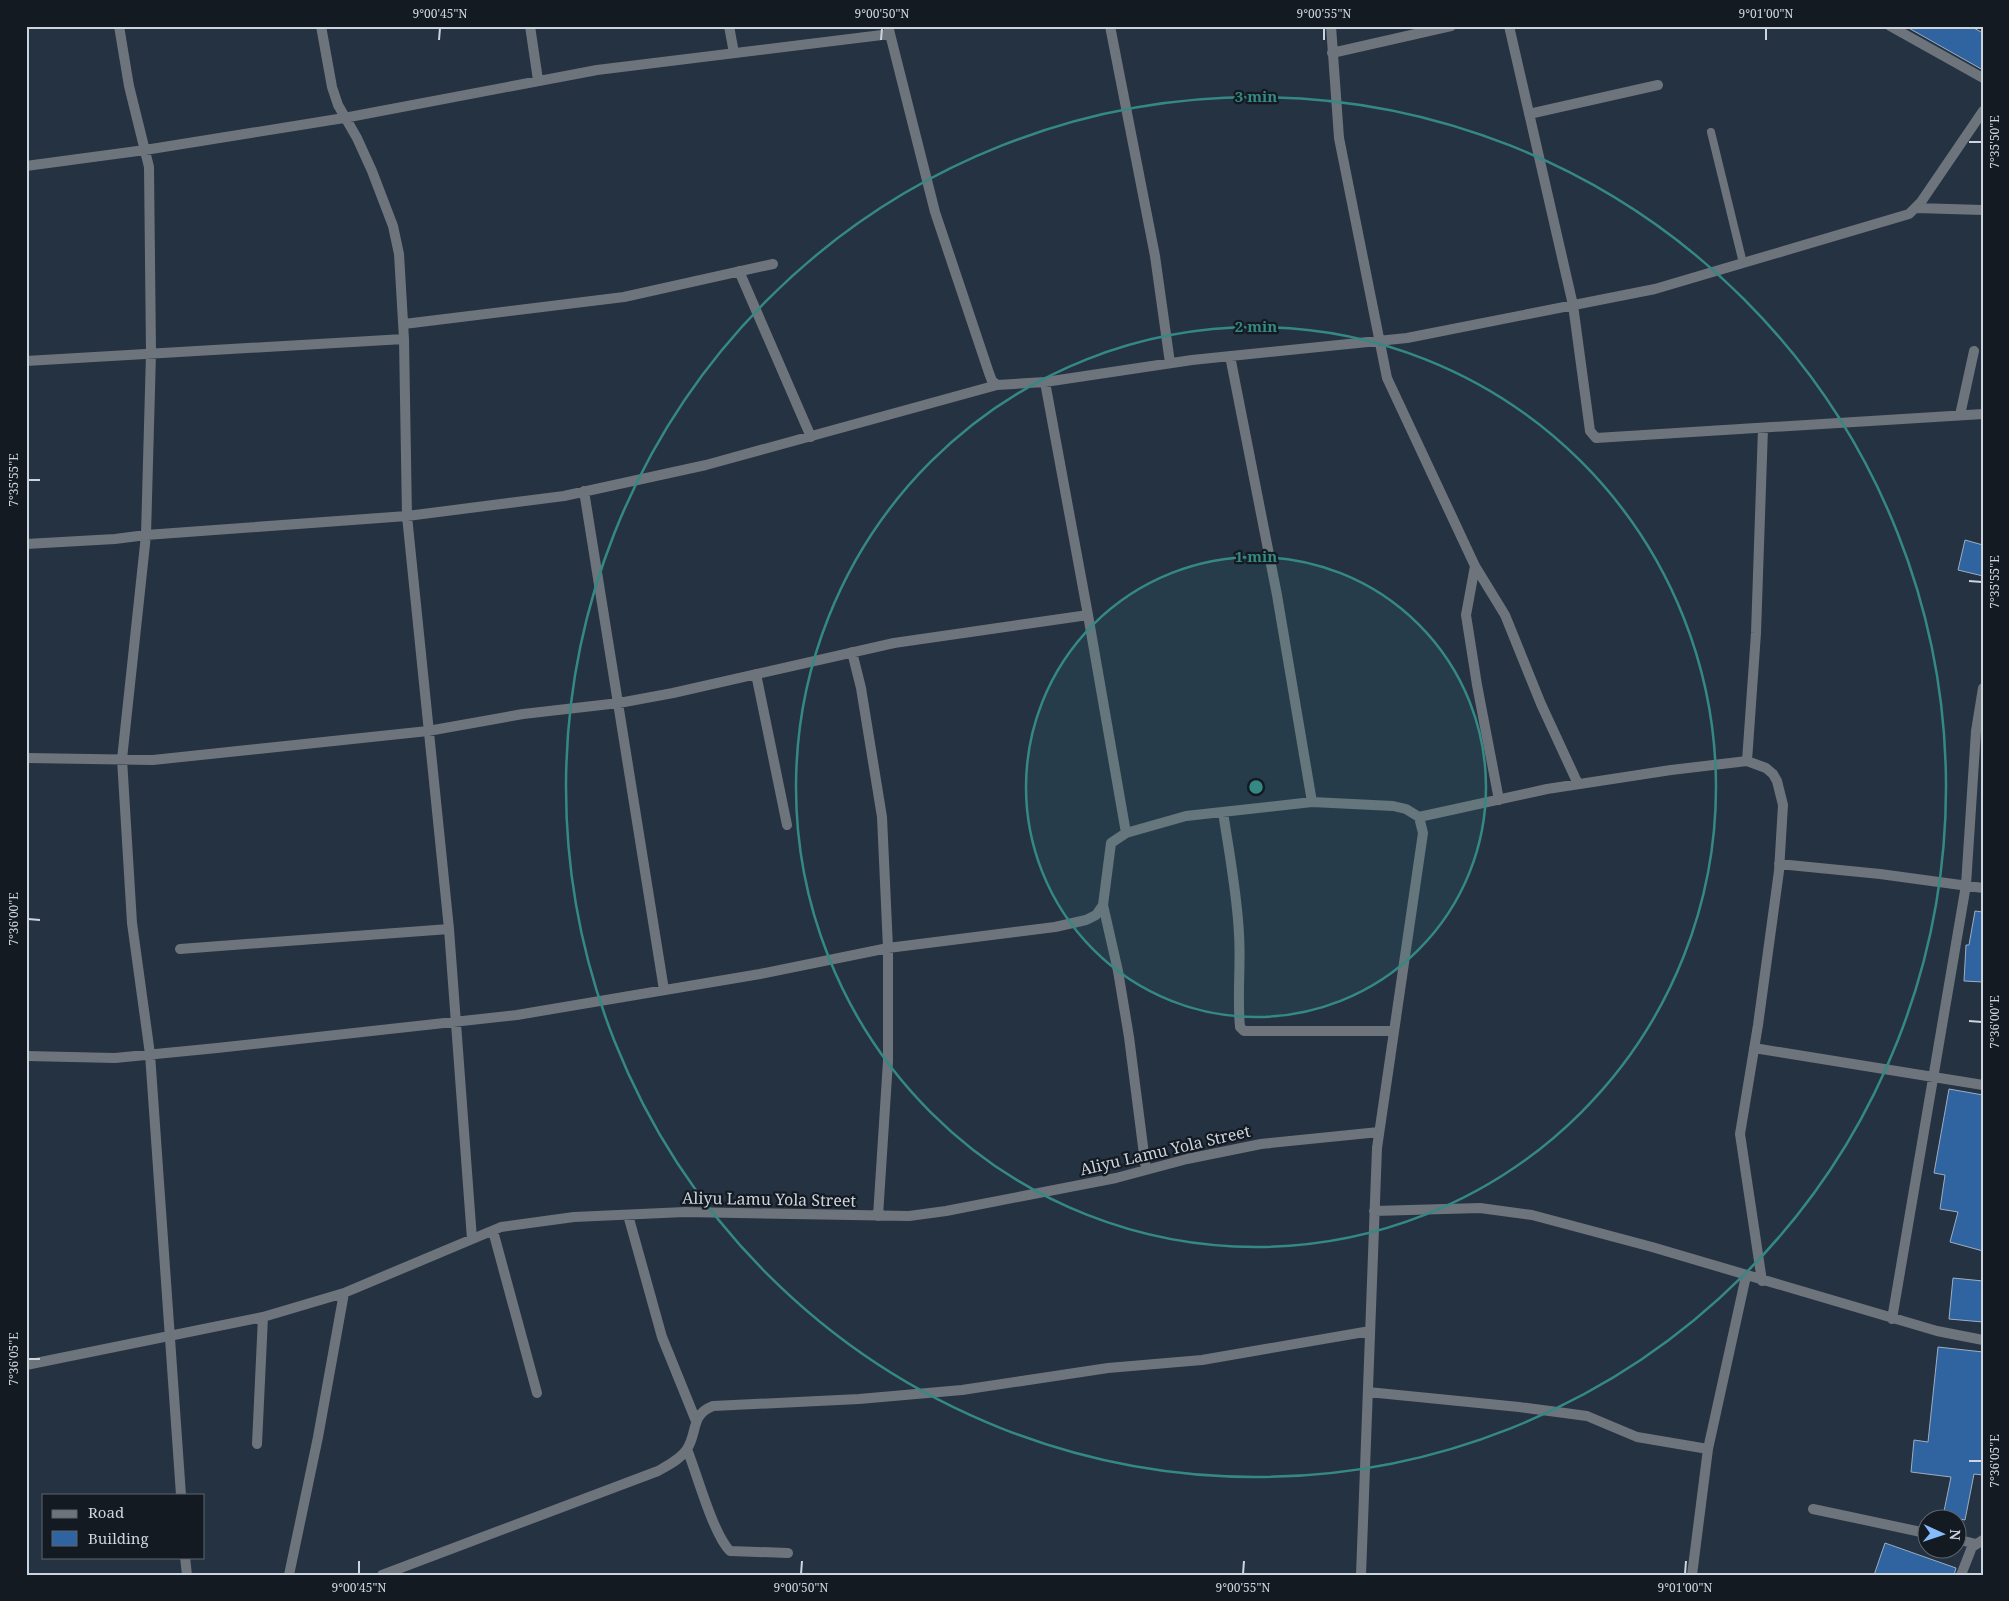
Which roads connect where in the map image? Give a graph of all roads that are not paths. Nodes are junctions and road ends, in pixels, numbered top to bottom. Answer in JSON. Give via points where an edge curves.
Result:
{"nodes":[{"id":1,"x":119,"y":26,"type":"edge"},
{"id":2,"x":321,"y":26,"type":"edge"},
{"id":3,"x":530,"y":26,"type":"edge"},
{"id":4,"x":729,"y":26,"type":"edge"},
{"id":5,"x":1110,"y":26,"type":"edge"},
{"id":6,"x":1331,"y":26,"type":"edge"},
{"id":7,"x":1451,"y":26,"type":"edge"},
{"id":8,"x":1509,"y":26,"type":"edge"},
{"id":9,"x":1890,"y":26,"type":"edge"},
{"id":10,"x":889,"y":30,"type":"edge"},
{"id":11,"x":734,"y":52,"type":"junction"},
{"id":12,"x":1332,"y":53,"type":"junction"},
{"id":13,"x":1983,"y":78,"type":"edge"},
{"id":14,"x":538,"y":80,"type":"junction"},
{"id":15,"x":1658,"y":85,"type":"dead end"},
{"id":16,"x":1983,"y":111,"type":"edge"},
{"id":17,"x":1529,"y":114,"type":"junction"},
{"id":18,"x":344,"y":118,"type":"junction"},
{"id":19,"x":1711,"y":132,"type":"dead end"},
{"id":20,"x":145,"y":150,"type":"junction"},
{"id":21,"x":26,"y":166,"type":"edge"},
{"id":22,"x":1916,"y":208,"type":"junction"},
{"id":23,"x":1983,"y":210,"type":"edge"},
{"id":24,"x":1743,"y":263,"type":"junction"},
{"id":25,"x":773,"y":264,"type":"dead end"},
{"id":26,"x":739,"y":271,"type":"junction"},
{"id":27,"x":1573,"y":305,"type":"junction"},
{"id":28,"x":404,"y":324,"type":"junction"},
{"id":29,"x":404,"y":340,"type":"junction"},
{"id":30,"x":1378,"y":341,"type":"junction"},
{"id":31,"x":1974,"y":351,"type":"dead end"},
{"id":32,"x":151,"y":353,"type":"junction"},
{"id":33,"x":1230,"y":356,"type":"junction"},
{"id":34,"x":26,"y":361,"type":"edge"},
{"id":35,"x":1170,"y":363,"type":"junction"},
{"id":36,"x":1045,"y":382,"type":"junction"},
{"id":37,"x":997,"y":385,"type":"junction"},
{"id":38,"x":1983,"y":414,"type":"edge"},
{"id":39,"x":1960,"y":415,"type":"junction"},
{"id":40,"x":1763,"y":428,"type":"junction"},
{"id":41,"x":810,"y":437,"type":"junction"},
{"id":42,"x":584,"y":491,"type":"junction"},
{"id":43,"x":406,"y":516,"type":"junction"},
{"id":44,"x":146,"y":535,"type":"junction"},
{"id":45,"x":26,"y":544,"type":"edge"},
{"id":46,"x":1475,"y":566,"type":"junction"},
{"id":47,"x":1088,"y":615,"type":"junction"},
{"id":48,"x":852,"y":652,"type":"junction"},
{"id":49,"x":756,"y":674,"type":"junction"},
{"id":50,"x":1983,"y":688,"type":"edge"},
{"id":51,"x":619,"y":703,"type":"junction"},
{"id":52,"x":428,"y":731,"type":"junction"},
{"id":53,"x":26,"y":758,"type":"edge"},
{"id":54,"x":122,"y":759,"type":"junction"},
{"id":55,"x":1747,"y":761,"type":"junction"},
{"id":56,"x":1578,"y":784,"type":"junction"},
{"id":57,"x":1499,"y":800,"type":"junction"},
{"id":58,"x":1312,"y":802,"type":"junction"},
{"id":59,"x":1223,"y":812,"type":"junction"},
{"id":60,"x":1419,"y":817,"type":"junction"},
{"id":61,"x":787,"y":825,"type":"dead end"},
{"id":62,"x":1126,"y":833,"type":"junction"},
{"id":63,"x":1779,"y":864,"type":"junction"},
{"id":64,"x":1966,"y":885,"type":"junction"},
{"id":65,"x":1983,"y":888,"type":"edge"},
{"id":66,"x":1103,"y":905,"type":"junction"},
{"id":67,"x":450,"y":929,"type":"junction"},
{"id":68,"x":888,"y":948,"type":"junction"},
{"id":69,"x":180,"y":949,"type":"dead end"},
{"id":70,"x":664,"y":990,"type":"junction"},
{"id":71,"x":457,"y":1021,"type":"junction"},
{"id":72,"x":1394,"y":1031,"type":"junction"},
{"id":73,"x":1754,"y":1048,"type":"junction"},
{"id":74,"x":150,"y":1054,"type":"junction"},
{"id":75,"x":26,"y":1056,"type":"edge"},
{"id":76,"x":1934,"y":1077,"type":"junction"},
{"id":77,"x":1983,"y":1085,"type":"edge"},
{"id":78,"x":1379,"y":1132,"type":"junction"},
{"id":79,"x":1146,"y":1170,"type":"junction"},
{"id":80,"x":1374,"y":1211,"type":"junction"},
{"id":81,"x":628,"y":1215,"type":"junction"},
{"id":82,"x":878,"y":1216,"type":"junction"},
{"id":83,"x":493,"y":1231,"type":"junction"},
{"id":84,"x":472,"y":1239,"type":"junction"},
{"id":85,"x":1746,"y":1276,"type":"junction"},
{"id":86,"x":1762,"y":1281,"type":"junction"},
{"id":87,"x":344,"y":1292,"type":"junction"},
{"id":88,"x":263,"y":1317,"type":"junction"},
{"id":89,"x":1892,"y":1319,"type":"junction"},
{"id":90,"x":1370,"y":1331,"type":"junction"},
{"id":91,"x":169,"y":1336,"type":"junction"},
{"id":92,"x":1983,"y":1340,"type":"edge"},
{"id":93,"x":26,"y":1365,"type":"edge"},
{"id":94,"x":1368,"y":1392,"type":"junction"},
{"id":95,"x":537,"y":1393,"type":"dead end"},
{"id":96,"x":696,"y":1421,"type":"junction"},
{"id":97,"x":257,"y":1444,"type":"dead end"},
{"id":98,"x":688,"y":1448,"type":"junction"},
{"id":99,"x":1708,"y":1449,"type":"junction"},
{"id":100,"x":181,"y":1494,"type":"edge"},
{"id":101,"x":1813,"y":1509,"type":"dead end"},
{"id":102,"x":1916,"y":1531,"type":"edge"},
{"id":103,"x":1966,"y":1541,"type":"edge"},
{"id":104,"x":1979,"y":1542,"type":"edge"},
{"id":105,"x":788,"y":1553,"type":"dead end"},
{"id":106,"x":185,"y":1558,"type":"edge"},
{"id":107,"x":187,"y":1575,"type":"edge"},
{"id":108,"x":289,"y":1575,"type":"edge"},
{"id":109,"x":382,"y":1575,"type":"edge"},
{"id":110,"x":1361,"y":1575,"type":"edge"},
{"id":111,"x":1692,"y":1575,"type":"edge"},
{"id":112,"x":1961,"y":1575,"type":"edge"}],
"edges":[{"from":1,"to":20,"type":"street","via":[[129,86]]},
{"from":2,"to":18,"type":"street","via":[[332,87]]},
{"from":3,"to":14,"type":"street"},
{"from":4,"to":11,"type":"street"},
{"from":5,"to":35,"type":"street","via":[[1155,256]]},
{"from":6,"to":12,"type":"street"},
{"from":7,"to":12,"type":"street"},
{"from":8,"to":17,"type":"street"},
{"from":9,"to":13,"type":"street"},
{"from":10,"to":11,"type":"street"},
{"from":10,"to":37,"type":"street","via":[[935,212],[989,373]]},
{"from":11,"to":14,"type":"street"},
{"from":12,"to":30,"type":"street","via":[[1339,138]]},
{"from":14,"to":18,"type":"street"},
{"from":15,"to":17,"type":"street"},
{"from":16,"to":22,"type":"street"},
{"from":17,"to":27,"type":"street"},
{"from":18,"to":20,"type":"street"},
{"from":18,"to":28,"type":"street","via":[[372,171],[393,226],[399,254]]},
{"from":19,"to":24,"type":"lane"},
{"from":20,"to":21,"type":"street"},
{"from":20,"to":32,"type":"street","via":[[149,168]]},
{"from":22,"to":23,"type":"street"},
{"from":22,"to":24,"type":"street","via":[[1909,214]]},
{"from":24,"to":27,"type":"street","via":[[1655,289]]},
{"from":25,"to":26,"type":"street"},
{"from":26,"to":28,"type":"street","via":[[624,296]]},
{"from":26,"to":41,"type":"street"},
{"from":27,"to":30,"type":"street"},
{"from":27,"to":40,"type":"street","via":[[1590,431],[1596,438]]},
{"from":28,"to":29,"type":"street"},
{"from":29,"to":32,"type":"street"},
{"from":29,"to":43,"type":"street"},
{"from":30,"to":33,"type":"street"},
{"from":30,"to":46,"type":"street","via":[[1387,378]]},
{"from":31,"to":39,"type":"street"},
{"from":32,"to":34,"type":"street"},
{"from":32,"to":44,"type":"street"},
{"from":33,"to":35,"type":"street"},
{"from":33,"to":58,"type":"street","via":[[1277,595]]},
{"from":35,"to":36,"type":"street"},
{"from":36,"to":37,"type":"street"},
{"from":36,"to":47,"type":"street"},
{"from":37,"to":41,"type":"street"},
{"from":38,"to":39,"type":"street"},
{"from":39,"to":40,"type":"street"},
{"from":40,"to":55,"type":"street","via":[[1756,633]]},
{"from":41,"to":42,"type":"street","via":[[706,465]]},
{"from":42,"to":43,"type":"street"},
{"from":42,"to":51,"type":"street"},
{"from":43,"to":44,"type":"street"},
{"from":43,"to":52,"type":"street"},
{"from":44,"to":45,"type":"street"},
{"from":44,"to":54,"type":"street"},
{"from":46,"to":56,"type":"street","via":[[1505,615]]},
{"from":46,"to":57,"type":"street","via":[[1466,615]]},
{"from":47,"to":48,"type":"street"},
{"from":47,"to":62,"type":"street"},
{"from":48,"to":49,"type":"street"},
{"from":48,"to":68,"type":"street","via":[[882,817]]},
{"from":49,"to":51,"type":"street"},
{"from":49,"to":61,"type":"street"},
{"from":50,"to":64,"type":"street","via":[[1976,731]]},
{"from":51,"to":52,"type":"street","via":[[522,714]]},
{"from":51,"to":70,"type":"street"},
{"from":52,"to":54,"type":"street","via":[[153,760]]},
{"from":52,"to":67,"type":"street"},
{"from":53,"to":54,"type":"street"},
{"from":54,"to":74,"type":"street","via":[[132,923]]},
{"from":55,"to":56,"type":"street"},
{"from":55,"to":63,"type":"street","via":[[1766,768],[1777,781],[1783,806]]},
{"from":56,"to":57,"type":"street"},
{"from":57,"to":60,"type":"street"},
{"from":58,"to":59,"type":"street"},
{"from":58,"to":60,"type":"street","via":[[1393,806]]},
{"from":59,"to":62,"type":"street","via":[[1186,816]]},
{"from":59,"to":72,"type":"street","via":[[1238,906],[1240,1027],[1244,1031]]},
{"from":60,"to":72,"type":"street","via":[[1423,833]]},
{"from":62,"to":66,"type":"street","via":[[1111,843]]},
{"from":63,"to":64,"type":"street"},
{"from":63,"to":73,"type":"street"},
{"from":64,"to":65,"type":"street"},
{"from":64,"to":76,"type":"street"},
{"from":66,"to":68,"type":"street","via":[[1096,915],[1086,920],[1055,928]]},
{"from":66,"to":79,"type":"street","via":[[1128,1027]]},
{"from":67,"to":69,"type":"street"},
{"from":67,"to":71,"type":"street"},
{"from":68,"to":70,"type":"street"},
{"from":68,"to":82,"type":"street","via":[[888,1061]]},
{"from":70,"to":71,"type":"street","via":[[517,1015]]},
{"from":71,"to":74,"type":"street"},
{"from":71,"to":84,"type":"street"},
{"from":72,"to":78,"type":"street"},
{"from":73,"to":76,"type":"street"},
{"from":73,"to":86,"type":"street","via":[[1740,1134]]},
{"from":74,"to":75,"type":"street","via":[[115,1058]]},
{"from":74,"to":91,"type":"street"},
{"from":76,"to":77,"type":"street"},
{"from":76,"to":89,"type":"street"},
{"from":78,"to":79,"type":"street","name":"Aliyu Lamu Yola Street","via":[[1261,1144]]},
{"from":78,"to":80,"type":"street"},
{"from":79,"to":82,"type":"street","name":"Aliyu Lamu Yola Street","via":[[946,1211]]},
{"from":80,"to":85,"type":"street","via":[[1480,1208],[1532,1214]]},
{"from":80,"to":90,"type":"street"},
{"from":81,"to":82,"type":"street","name":"Aliyu Lamu Yola Street","via":[[685,1212]]},
{"from":81,"to":83,"type":"street","name":"Aliyu Lamu Yola Street","via":[[574,1217],[501,1227]]},
{"from":81,"to":96,"type":"street","via":[[662,1337]]},
{"from":83,"to":84,"type":"street","name":"Aliyu Lamu Yola Street"},
{"from":83,"to":95,"type":"street"},
{"from":84,"to":87,"type":"street","name":"Aliyu Lamu Yola Street"},
{"from":85,"to":86,"type":"street"},
{"from":85,"to":99,"type":"street"},
{"from":86,"to":89,"type":"street"},
{"from":87,"to":88,"type":"street","name":"Aliyu Lamu Yola Street"},
{"from":87,"to":108,"type":"street"},
{"from":88,"to":91,"type":"street","name":"Aliyu Lamu Yola Street"},
{"from":88,"to":97,"type":"street"},
{"from":89,"to":92,"type":"street"},
{"from":90,"to":94,"type":"street"},
{"from":90,"to":96,"type":"street","via":[[1202,1360],[1108,1368],[962,1390],[713,1406],[703,1410]]},
{"from":91,"to":93,"type":"street","name":"Aliyu Lamu Yola Street"},
{"from":91,"to":100,"type":"street"},
{"from":94,"to":99,"type":"street","via":[[1587,1416],[1637,1437]]},
{"from":94,"to":110,"type":"street"},
{"from":96,"to":98,"type":"street"},
{"from":98,"to":105,"type":"street","via":[[710,1510],[730,1552]]},
{"from":98,"to":109,"type":"street","via":[[674,1462],[658,1471]]},
{"from":99,"to":111,"type":"street"},
{"from":101,"to":102,"type":"street"},
{"from":103,"to":104,"type":"street"},
{"from":104,"to":112,"type":"street","via":[[1972,1547]]},
{"from":106,"to":107,"type":"street"}]}
